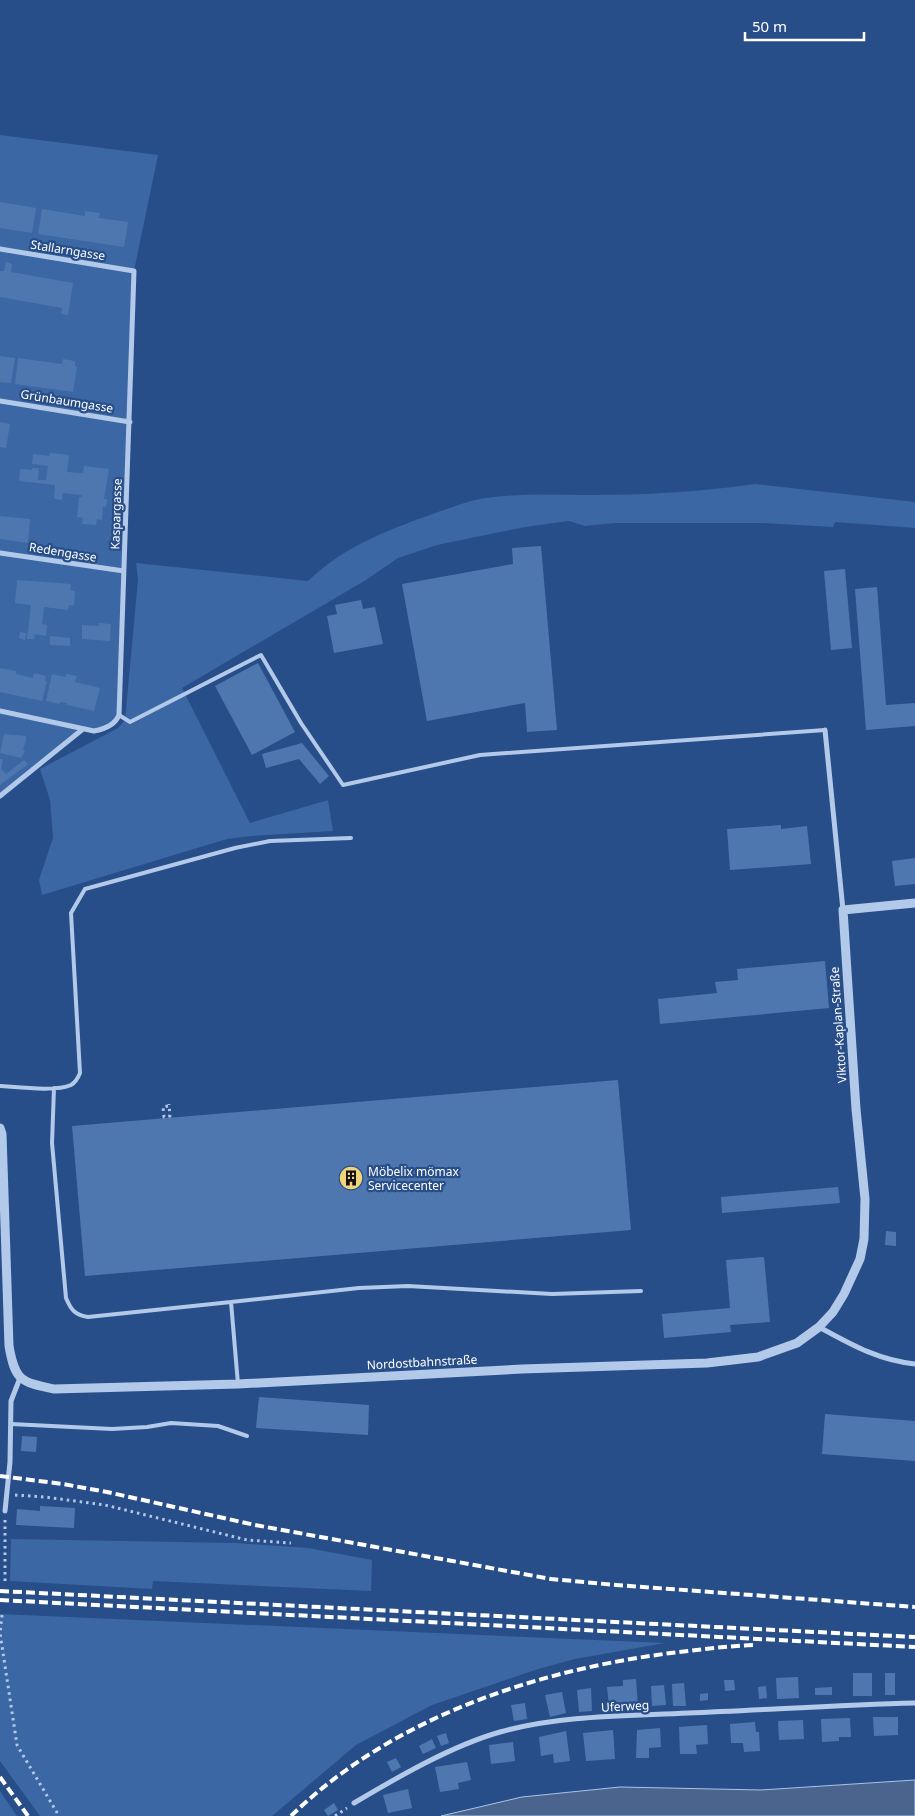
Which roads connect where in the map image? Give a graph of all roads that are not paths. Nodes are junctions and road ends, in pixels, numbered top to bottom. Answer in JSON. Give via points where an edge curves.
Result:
{"nodes":[{"id":1,"x":0,"y":249,"type":"edge"},
{"id":2,"x":134,"y":271,"type":"joint"},
{"id":3,"x":0,"y":401,"type":"edge"},
{"id":4,"x":130,"y":422,"type":"junction"},
{"id":5,"x":0,"y":553,"type":"edge"},
{"id":6,"x":124,"y":571,"type":"junction"},
{"id":7,"x":0,"y":711,"type":"edge"},
{"id":8,"x":120,"y":715,"type":"junction"},
{"id":9,"x":83,"y":729,"type":"junction"},
{"id":10,"x":824,"y":730,"type":"joint"},
{"id":11,"x":0,"y":796,"type":"edge"},
{"id":12,"x":351,"y":838,"type":"dead end"},
{"id":13,"x":915,"y":903,"type":"edge"},
{"id":14,"x":843,"y":910,"type":"junction"},
{"id":15,"x":0,"y":1086,"type":"edge"},
{"id":16,"x":54,"y":1088,"type":"junction"},
{"id":17,"x":0,"y":1128,"type":"edge"},
{"id":18,"x":641,"y":1291,"type":"dead end"},
{"id":19,"x":231,"y":1302,"type":"junction"},
{"id":20,"x":833,"y":1312,"type":"joint"},
{"id":21,"x":819,"y":1327,"type":"junction"},
{"id":22,"x":915,"y":1364,"type":"edge"},
{"id":23,"x":20,"y":1378,"type":"junction"},
{"id":24,"x":238,"y":1384,"type":"junction"},
{"id":25,"x":12,"y":1424,"type":"junction"},
{"id":26,"x":247,"y":1436,"type":"dead end"},
{"id":27,"x":2,"y":1511,"type":"edge"},
{"id":28,"x":915,"y":1703,"type":"edge"},
{"id":29,"x":354,"y":1803,"type":"dead end"}],
"edges":[{"from":1,"to":2,"type":"street","name":"Stallarngasse"},
{"from":2,"to":4,"type":"street","name":"Kaspargasse"},
{"from":3,"to":4,"type":"street","name":"Grünbaumgasse"},
{"from":4,"to":6,"type":"street","name":"Kaspargasse"},
{"from":5,"to":6,"type":"street","name":"Redengasse"},
{"from":6,"to":8,"type":"street","name":"Kaspargasse"},
{"from":7,"to":9,"type":"street"},
{"from":8,"to":9,"type":"street","via":[[102,729]]},
{"from":8,"to":10,"type":"lane","via":[[130,722],[261,655],[343,785],[480,755]]},
{"from":9,"to":11,"type":"street"},
{"from":10,"to":14,"type":"street","name":"Viktor-Kaplan-Straße"},
{"from":12,"to":16,"type":"lane","via":[[270,841],[85,889],[71,912],[80,1073],[73,1084]]},
{"from":13,"to":14,"type":"street"},
{"from":14,"to":20,"type":"street","name":"Viktor-Kaplan-Straße","via":[[866,1218],[860,1259]]},
{"from":15,"to":16,"type":"lane"},
{"from":16,"to":19,"type":"lane","via":[[52,1155],[66,1298],[70,1309],[79,1316],[88,1317]]},
{"from":17,"to":23,"type":"street","via":[[9,1346],[12,1363]]},
{"from":18,"to":19,"type":"lane","via":[[552,1294],[408,1286]]},
{"from":19,"to":24,"type":"lane"},
{"from":20,"to":21,"type":"street","name":"Nordostbahnstraße"},
{"from":21,"to":22,"type":"street","via":[[863,1351]]},
{"from":21,"to":24,"type":"street","name":"Nordostbahnstraße","via":[[783,1349],[738,1360]]},
{"from":23,"to":24,"type":"street","name":"Nordostbahnstraße","via":[[54,1389]]},
{"from":23,"to":25,"type":"street","via":[[12,1400]]},
{"from":25,"to":26,"type":"lane","via":[[112,1429],[171,1423],[218,1426]]},
{"from":25,"to":27,"type":"street","via":[[7,1494]]},
{"from":28,"to":29,"type":"street","name":"Uferweg","via":[[606,1717],[522,1727],[498,1732],[435,1759]]}]}
